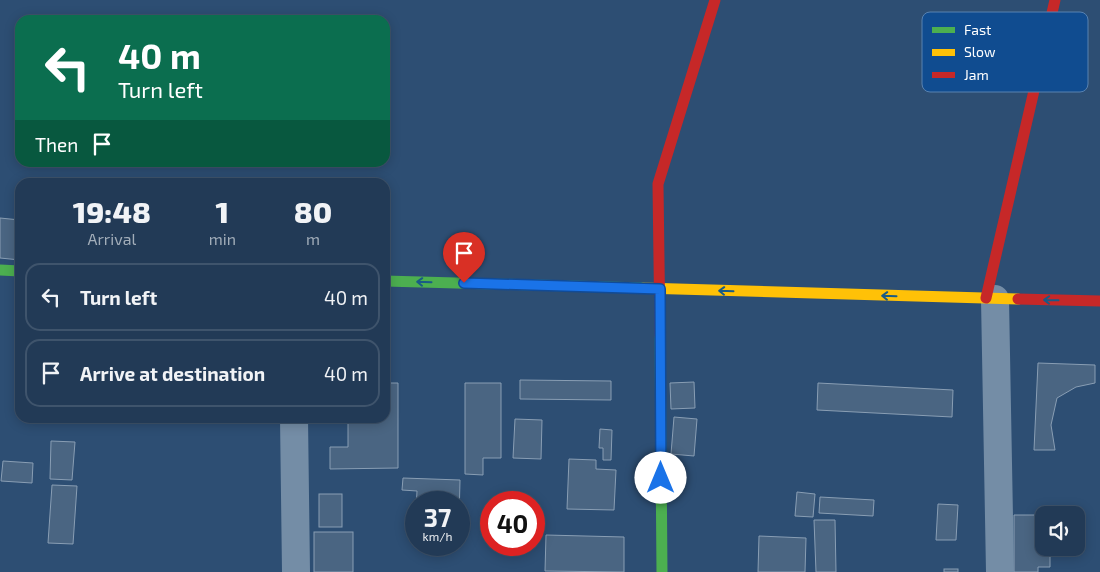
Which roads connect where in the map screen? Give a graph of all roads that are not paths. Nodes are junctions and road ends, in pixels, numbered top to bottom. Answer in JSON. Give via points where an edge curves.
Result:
{"nodes":[{"id":1,"x":716,"y":0,"type":"edge"},
{"id":2,"x":1035,"y":92,"type":"edge"},
{"id":3,"x":0,"y":270,"type":"edge"},
{"id":4,"x":15,"y":271,"type":"edge"},
{"id":5,"x":390,"y":281,"type":"edge"},
{"id":6,"x":660,"y":289,"type":"junction"},
{"id":7,"x":991,"y":299,"type":"junction"},
{"id":8,"x":1100,"y":301,"type":"edge"},
{"id":9,"x":294,"y":423,"type":"edge"},
{"id":10,"x":296,"y":572,"type":"edge"},
{"id":11,"x":662,"y":572,"type":"edge"},
{"id":12,"x":1000,"y":572,"type":"edge"}],
"edges":[{"from":1,"to":6,"type":"street","via":[[658,184]]},
{"from":2,"to":7,"type":"street"},
{"from":3,"to":4,"type":"street"},
{"from":6,"to":5,"type":"street","one_way":true},
{"from":7,"to":6,"type":"street","one_way":true},
{"from":6,"to":11,"type":"street"},
{"from":8,"to":7,"type":"street","one_way":true},
{"from":7,"to":12,"type":"street"},
{"from":9,"to":10,"type":"street"}]}
